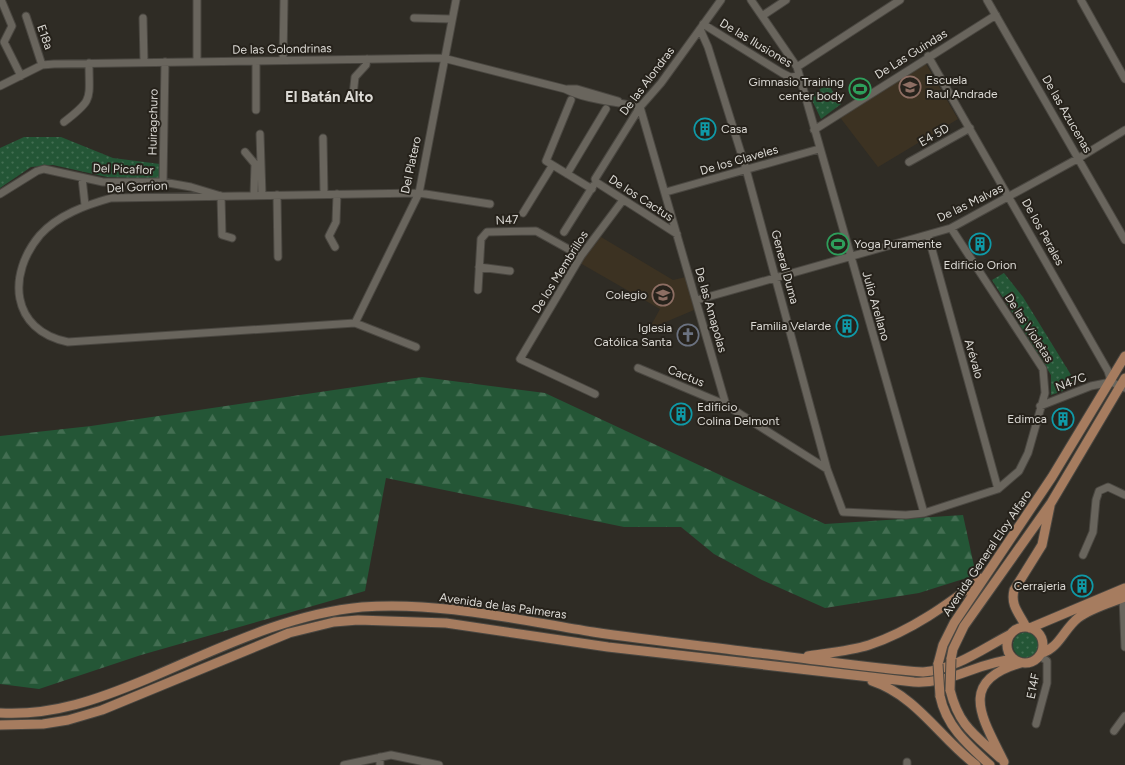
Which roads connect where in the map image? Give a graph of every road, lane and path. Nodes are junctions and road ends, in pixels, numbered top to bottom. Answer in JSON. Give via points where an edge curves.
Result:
{"nodes":[{"id":1,"x":197,"y":0,"type":"edge"},
{"id":2,"x":284,"y":0,"type":"edge"},
{"id":3,"x":456,"y":0,"type":"edge"},
{"id":4,"x":721,"y":0,"type":"edge"},
{"id":5,"x":751,"y":0,"type":"edge"},
{"id":6,"x":786,"y":0,"type":"edge"},
{"id":7,"x":900,"y":0,"type":"edge"},
{"id":8,"x":987,"y":0,"type":"edge"},
{"id":9,"x":1081,"y":0,"type":"edge"},
{"id":10,"x":2,"y":2,"type":"dead end"},
{"id":11,"x":996,"y":14,"type":"junction"},
{"id":12,"x":26,"y":16,"type":"dead end"},
{"id":13,"x":762,"y":16,"type":"junction"},
{"id":14,"x":143,"y":18,"type":"dead end"},
{"id":15,"x":414,"y":18,"type":"dead end"},
{"id":16,"x":451,"y":19,"type":"junction"},
{"id":17,"x":701,"y":27,"type":"junction"},
{"id":18,"x":928,"y":56,"type":"junction"},
{"id":19,"x":443,"y":58,"type":"junction"},
{"id":20,"x":367,"y":59,"type":"junction"},
{"id":21,"x":283,"y":60,"type":"junction"},
{"id":22,"x":256,"y":61,"type":"junction"},
{"id":23,"x":144,"y":62,"type":"junction"},
{"id":24,"x":166,"y":62,"type":"junction"},
{"id":25,"x":198,"y":62,"type":"junction"},
{"id":26,"x":89,"y":63,"type":"junction"},
{"id":27,"x":42,"y":65,"type":"junction"},
{"id":28,"x":797,"y":67,"type":"junction"},
{"id":29,"x":21,"y":76,"type":"junction"},
{"id":30,"x":799,"y":76,"type":"junction"},
{"id":31,"x":1125,"y":79,"type":"edge"},
{"id":32,"x":0,"y":86,"type":"edge"},
{"id":33,"x":367,"y":98,"type":"dead end"},
{"id":34,"x":571,"y":100,"type":"dead end"},
{"id":35,"x":640,"y":107,"type":"junction"},
{"id":36,"x":606,"y":109,"type":"dead end"},
{"id":37,"x":256,"y":110,"type":"dead end"},
{"id":38,"x":64,"y":122,"type":"dead end"},
{"id":39,"x":970,"y":128,"type":"junction"},
{"id":40,"x":814,"y":130,"type":"junction"},
{"id":41,"x":1125,"y":130,"type":"edge"},
{"id":42,"x":260,"y":134,"type":"dead end"},
{"id":43,"x":322,"y":138,"type":"dead end"},
{"id":44,"x":819,"y":149,"type":"junction"},
{"id":45,"x":245,"y":152,"type":"dead end"},
{"id":46,"x":1079,"y":158,"type":"junction"},
{"id":47,"x":909,"y":162,"type":"dead end"},
{"id":48,"x":552,"y":166,"type":"junction"},
{"id":49,"x":746,"y":169,"type":"junction"},
{"id":50,"x":567,"y":174,"type":"junction"},
{"id":51,"x":82,"y":178,"type":"junction"},
{"id":52,"x":596,"y":180,"type":"junction"},
{"id":53,"x":163,"y":182,"type":"junction"},
{"id":54,"x":592,"y":189,"type":"junction"},
{"id":55,"x":666,"y":192,"type":"junction"},
{"id":56,"x":419,"y":193,"type":"junction"},
{"id":57,"x":0,"y":194,"type":"edge"},
{"id":58,"x":324,"y":194,"type":"junction"},
{"id":59,"x":337,"y":194,"type":"junction"},
{"id":60,"x":258,"y":195,"type":"junction"},
{"id":61,"x":277,"y":195,"type":"junction"},
{"id":62,"x":221,"y":196,"type":"junction"},
{"id":63,"x":1010,"y":196,"type":"junction"},
{"id":64,"x":624,"y":200,"type":"junction"},
{"id":65,"x":490,"y":204,"type":"dead end"},
{"id":66,"x":85,"y":205,"type":"junction"},
{"id":67,"x":523,"y":213,"type":"dead end"},
{"id":68,"x":951,"y":228,"type":"junction"},
{"id":69,"x":564,"y":232,"type":"dead end"},
{"id":70,"x":677,"y":234,"type":"junction"},
{"id":71,"x":928,"y":235,"type":"junction"},
{"id":72,"x":232,"y":238,"type":"dead end"},
{"id":73,"x":1125,"y":240,"type":"edge"},
{"id":74,"x":335,"y":247,"type":"dead end"},
{"id":75,"x":581,"y":256,"type":"junction"},
{"id":76,"x":850,"y":256,"type":"junction"},
{"id":77,"x":278,"y":257,"type":"dead end"},
{"id":78,"x":479,"y":267,"type":"junction"},
{"id":79,"x":510,"y":271,"type":"dead end"},
{"id":80,"x":776,"y":276,"type":"junction"},
{"id":81,"x":478,"y":290,"type":"dead end"},
{"id":82,"x":697,"y":300,"type":"junction"},
{"id":83,"x":355,"y":323,"type":"junction"},
{"id":84,"x":416,"y":347,"type":"dead end"},
{"id":85,"x":1125,"y":356,"type":"edge"},
{"id":86,"x":638,"y":368,"type":"dead end"},
{"id":87,"x":1111,"y":382,"type":"junction"},
{"id":88,"x":1124,"y":384,"type":"edge"},
{"id":89,"x":595,"y":394,"type":"dead end"},
{"id":90,"x":726,"y":405,"type":"junction"},
{"id":91,"x":1040,"y":406,"type":"junction"},
{"id":92,"x":827,"y":469,"type":"junction"},
{"id":93,"x":998,"y":489,"type":"junction"},
{"id":94,"x":1125,"y":495,"type":"edge"},
{"id":95,"x":1051,"y":503,"type":"junction"},
{"id":96,"x":843,"y":512,"type":"joint"},
{"id":97,"x":924,"y":513,"type":"junction"},
{"id":98,"x":1083,"y":556,"type":"dead end"},
{"id":99,"x":990,"y":572,"type":"junction"},
{"id":100,"x":1125,"y":588,"type":"edge"},
{"id":101,"x":1124,"y":597,"type":"edge"},
{"id":102,"x":1028,"y":628,"type":"junction"},
{"id":103,"x":1011,"y":634,"type":"junction"},
{"id":104,"x":1125,"y":647,"type":"edge"},
{"id":105,"x":1041,"y":655,"type":"junction"},
{"id":106,"x":796,"y":657,"type":"junction"},
{"id":107,"x":1017,"y":661,"type":"junction"},
{"id":108,"x":857,"y":677,"type":"junction"},
{"id":109,"x":0,"y":712,"type":"edge"},
{"id":110,"x":1125,"y":716,"type":"edge"},
{"id":111,"x":1036,"y":724,"type":"dead end"},
{"id":112,"x":0,"y":725,"type":"edge"},
{"id":113,"x":1114,"y":731,"type":"dead end"},
{"id":114,"x":380,"y":761,"type":"edge"},
{"id":115,"x":1006,"y":763,"type":"edge"},
{"id":116,"x":344,"y":765,"type":"edge"},
{"id":117,"x":438,"y":765,"type":"edge"},
{"id":118,"x":976,"y":765,"type":"edge"},
{"id":119,"x":990,"y":765,"type":"edge"}],
"edges":[{"from":1,"to":25,"type":"street"},
{"from":2,"to":21,"type":"street"},
{"from":3,"to":16,"type":"street","name":"Del Platero"},
{"from":4,"to":17,"type":"street","name":"De las Alondras"},
{"from":5,"to":13,"type":"street","name":"Julio Arellano"},
{"from":6,"to":13,"type":"street"},
{"from":7,"to":28,"type":"street"},
{"from":8,"to":11,"type":"street","name":"De las Azucenas"},
{"from":9,"to":31,"type":"street"},
{"from":10,"to":29,"type":"street","via":[[12,26],[4,42]]},
{"from":11,"to":18,"type":"street","name":"De Las Guindas"},
{"from":11,"to":46,"type":"street","name":"De las Azucenas"},
{"from":12,"to":27,"type":"street","name":"E18a"},
{"from":13,"to":28,"type":"street","name":"Julio Arellano"},
{"from":14,"to":23,"type":"street"},
{"from":15,"to":16,"type":"street"},
{"from":16,"to":19,"type":"street","name":"Del Platero"},
{"from":17,"to":30,"type":"street","name":"De las Ilusiones","via":[[782,73]]},
{"from":17,"to":35,"type":"street","name":"De las Alondras"},
{"from":17,"to":49,"type":"street","name":"General Duma"},
{"from":18,"to":39,"type":"street","name":"De los Perales"},
{"from":18,"to":40,"type":"street","name":"De Las Guindas"},
{"from":19,"to":20,"type":"street","name":"De las Golondrinas"},
{"from":19,"to":35,"type":"street","name":"De las Golondrinas"},
{"from":19,"to":56,"type":"street","name":"Del Platero"},
{"from":20,"to":21,"type":"street","name":"De las Golondrinas"},
{"from":20,"to":33,"type":"street","via":[[355,77],[353,95]]},
{"from":21,"to":22,"type":"street","name":"De las Golondrinas"},
{"from":22,"to":25,"type":"street","name":"De las Golondrinas"},
{"from":22,"to":37,"type":"street"},
{"from":23,"to":24,"type":"street","name":"De las Golondrinas"},
{"from":23,"to":26,"type":"street","name":"De las Golondrinas"},
{"from":24,"to":25,"type":"street","name":"De las Golondrinas"},
{"from":24,"to":53,"type":"street","name":"Huiragchuro"},
{"from":26,"to":27,"type":"street","name":"De las Golondrinas"},
{"from":26,"to":38,"type":"street","via":[[88,100]]},
{"from":27,"to":29,"type":"street","name":"De las Golondrinas"},
{"from":28,"to":30,"type":"street","name":"Julio Arellano"},
{"from":29,"to":32,"type":"street","name":"De las Golondrinas"},
{"from":30,"to":40,"type":"street","name":"Julio Arellano"},
{"from":34,"to":48,"type":"street","via":[[546,159]]},
{"from":35,"to":52,"type":"street","name":"De las Alondras"},
{"from":35,"to":55,"type":"street","name":"De las Amapolas"},
{"from":36,"to":50,"type":"street"},
{"from":39,"to":47,"type":"street","name":"E4 5D"},
{"from":39,"to":63,"type":"street","name":"De los Perales"},
{"from":40,"to":44,"type":"street","name":"Julio Arellano"},
{"from":41,"to":46,"type":"street","name":"De las Malvas"},
{"from":42,"to":60,"type":"street"},
{"from":43,"to":58,"type":"street"},
{"from":44,"to":49,"type":"street","name":"De los Claveles"},
{"from":44,"to":76,"type":"street","name":"Julio Arellano"},
{"from":45,"to":60,"type":"street","via":[[255,164]]},
{"from":46,"to":63,"type":"street","name":"De las Malvas"},
{"from":46,"to":73,"type":"street","name":"De las Azucenas"},
{"from":48,"to":50,"type":"street"},
{"from":48,"to":67,"type":"street"},
{"from":49,"to":55,"type":"street","name":"De los Claveles"},
{"from":49,"to":80,"type":"street","name":"General Duma"},
{"from":50,"to":54,"type":"street"},
{"from":51,"to":53,"type":"street","name":"Del Picaflor","via":[[103,182]]},
{"from":51,"to":57,"type":"street","name":"Del Picaflor","via":[[44,169]]},
{"from":51,"to":66,"type":"street","name":"Del Picaflor"},
{"from":52,"to":54,"type":"street","name":"De las Alondras"},
{"from":52,"to":64,"type":"street","name":"De los Cactus"},
{"from":53,"to":62,"type":"street","name":"Del Picaflor"},
{"from":54,"to":69,"type":"street","name":"De las Alondras"},
{"from":55,"to":70,"type":"street","name":"De las Amapolas"},
{"from":56,"to":59,"type":"street","name":"Del Gorrion"},
{"from":56,"to":65,"type":"street","name":"Del Gorrion"},
{"from":56,"to":83,"type":"street","name":"Del Platero"},
{"from":58,"to":59,"type":"street","name":"Del Gorrion"},
{"from":58,"to":61,"type":"street","name":"Del Gorrion"},
{"from":59,"to":74,"type":"street","via":[[336,222],[329,236]]},
{"from":60,"to":61,"type":"street","name":"Del Gorrion"},
{"from":60,"to":62,"type":"street","name":"Del Gorrion"},
{"from":61,"to":77,"type":"street"},
{"from":62,"to":66,"type":"street","name":"Del Gorrion","via":[[111,198]]},
{"from":62,"to":72,"type":"street","via":[[222,235]]},
{"from":63,"to":68,"type":"street","name":"De las Malvas"},
{"from":63,"to":87,"type":"street","name":"De los Perales","via":[[1108,371]]},
{"from":64,"to":70,"type":"street","name":"De los Cactus"},
{"from":64,"to":75,"type":"street","name":"De los Membrillos"},
{"from":66,"to":83,"type":"street","name":"Del Gorrion","via":[[41,235],[23,264],[18,285],[18,298],[26,317],[34,326],[60,341]]},
{"from":68,"to":71,"type":"street","name":"De las Malvas"},
{"from":68,"to":91,"type":"street","name":"De las Violetas","via":[[1043,369],[1045,393]]},
{"from":70,"to":82,"type":"street","name":"De las Amapolas"},
{"from":71,"to":76,"type":"street","name":"De las Malvas"},
{"from":71,"to":93,"type":"street","name":"Arévalo"},
{"from":75,"to":78,"type":"street","name":"N47","via":[[536,231],[487,232],[481,239]]},
{"from":75,"to":89,"type":"street","name":"De los Membrillos","via":[[520,359]]},
{"from":76,"to":80,"type":"street","name":"De las Malvas"},
{"from":76,"to":97,"type":"street","name":"Julio Arellano"},
{"from":78,"to":79,"type":"street"},
{"from":78,"to":81,"type":"street","name":"N47"},
{"from":80,"to":82,"type":"street","name":"De las Malvas"},
{"from":80,"to":92,"type":"street","name":"General Duma"},
{"from":82,"to":90,"type":"street","name":"De las Amapolas"},
{"from":83,"to":84,"type":"street"},
{"from":85,"to":87,"type":"main road","name":"Avenida General Eloy Alfaro"},
{"from":86,"to":90,"type":"street","name":"Cactus"},
{"from":87,"to":88,"type":"street"},
{"from":87,"to":91,"type":"street","name":"N47C","via":[[1091,386]]},
{"from":87,"to":99,"type":"main road","name":"Avenida General Eloy Alfaro"},
{"from":88,"to":95,"type":"main road","name":"Avenida General Eloy Alfaro"},
{"from":90,"to":92,"type":"street"},
{"from":91,"to":93,"type":"street","name":"De las Violetas","via":[[1028,453],[1019,471]]},
{"from":92,"to":96,"type":"street","name":"General Duma"},
{"from":93,"to":97,"type":"street","name":"De las Violetas"},
{"from":94,"to":98,"type":"street","via":[[1108,487],[1099,491],[1093,532]]},
{"from":95,"to":102,"type":"main road","via":[[1042,545],[1012,596],[1015,609]]},
{"from":95,"to":115,"type":"main road","name":"Avenida General Eloy Alfaro","bridge":true,"via":[[964,626],[951,659],[950,690],[957,713],[965,726]]},
{"from":96,"to":97,"type":"street","name":"De las Violetas"},
{"from":99,"to":106,"type":"main road","via":[[946,606],[906,630],[867,645]]},
{"from":99,"to":119,"type":"main road","name":"Avenida General Eloy Alfaro","bridge":true,"via":[[954,623],[942,645],[938,664],[940,696],[948,721]]},
{"from":100,"to":102,"type":"main road","name":"Avenida de las Palmeras"},
{"from":101,"to":104,"type":"street"},
{"from":101,"to":105,"type":"main road","name":"Avenida de las Palmeras","via":[[1072,622],[1054,647]]},
{"from":102,"to":103,"type":"main road","name":"Avenida de las Palmeras"},
{"from":102,"to":105,"type":"main road","via":[[1042,638]]},
{"from":103,"to":106,"type":"main road","name":"Avenida de las Palmeras","via":[[958,662],[932,671],[888,669]]},
{"from":103,"to":107,"type":"main road","via":[[1007,645]]},
{"from":105,"to":107,"type":"main road","name":"Avenida de las Palmeras","via":[[1032,662]]},
{"from":105,"to":111,"type":"street","name":"E14F","via":[[1046,661],[1048,682]]},
{"from":106,"to":109,"type":"main road","name":"Avenida de las Palmeras","via":[[644,640],[470,613],[393,606],[364,607],[328,611],[285,622],[108,695],[63,709],[36,713]]},
{"from":107,"to":108,"type":"main road","name":"Avenida de las Palmeras","via":[[988,662],[936,682]]},
{"from":107,"to":115,"type":"main road","via":[[994,673],[980,696],[983,720]]},
{"from":108,"to":112,"type":"main road","name":"Avenida de las Palmeras","via":[[608,647],[455,624],[358,620],[289,633],[102,710],[68,720]]},
{"from":108,"to":118,"type":"main road","via":[[889,688],[910,701]]},
{"from":110,"to":113,"type":"street"},
{"from":114,"to":116,"type":"street"},
{"from":114,"to":117,"type":"street","via":[[390,755]]}]}
